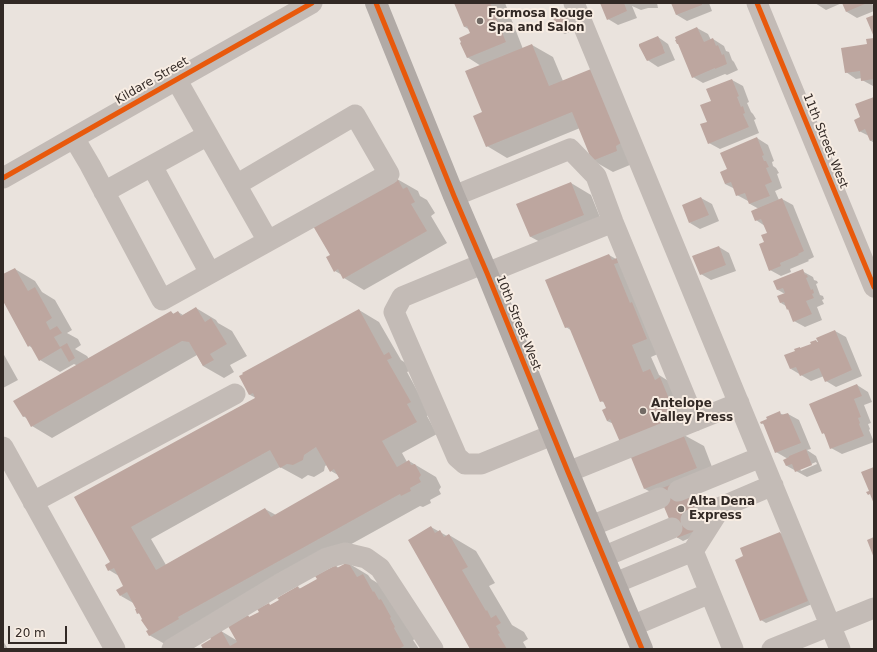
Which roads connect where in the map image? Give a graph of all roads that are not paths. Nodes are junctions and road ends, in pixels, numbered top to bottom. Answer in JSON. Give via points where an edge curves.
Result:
{"nodes":[{"id":1,"x":312,"y":3,"type":"edge"},
{"id":2,"x":376,"y":3,"type":"edge"},
{"id":3,"x":574,"y":3,"type":"edge"},
{"id":4,"x":757,"y":3,"type":"edge"},
{"id":5,"x":176,"y":79,"type":"junction"},
{"id":6,"x":208,"y":135,"type":"junction"},
{"id":7,"x":74,"y":138,"type":"junction"},
{"id":8,"x":152,"y":166,"type":"junction"},
{"id":9,"x":3,"y":178,"type":"edge"},
{"id":10,"x":236,"y":185,"type":"junction"},
{"id":11,"x":104,"y":192,"type":"junction"},
{"id":12,"x":454,"y":196,"type":"junction"},
{"id":13,"x":613,"y":222,"type":"junction"},
{"id":14,"x":268,"y":241,"type":"junction"},
{"id":15,"x":485,"y":268,"type":"junction"},
{"id":16,"x":210,"y":273,"type":"junction"},
{"id":17,"x":874,"y":287,"type":"edge"},
{"id":18,"x":235,"y":394,"type":"dead end"},
{"id":19,"x":739,"y":403,"type":"junction"},
{"id":20,"x":695,"y":421,"type":"junction"},
{"id":21,"x":552,"y":435,"type":"junction"},
{"id":22,"x":3,"y":447,"type":"edge"},
{"id":23,"x":761,"y":457,"type":"junction"},
{"id":24,"x":568,"y":472,"type":"junction"},
{"id":25,"x":773,"y":485,"type":"junction"},
{"id":26,"x":33,"y":502,"type":"junction"},
{"id":27,"x":721,"y":507,"type":"junction"},
{"id":28,"x":591,"y":526,"type":"junction"},
{"id":29,"x":694,"y":550,"type":"junction"},
{"id":30,"x":604,"y":557,"type":"junction"},
{"id":31,"x":615,"y":583,"type":"junction"},
{"id":32,"x":710,"y":593,"type":"junction"},
{"id":33,"x":874,"y":608,"type":"edge"},
{"id":34,"x":632,"y":626,"type":"junction"},
{"id":35,"x":830,"y":626,"type":"junction"},
{"id":36,"x":115,"y":649,"type":"edge"},
{"id":37,"x":172,"y":649,"type":"edge"},
{"id":38,"x":433,"y":649,"type":"edge"},
{"id":39,"x":642,"y":649,"type":"edge"},
{"id":40,"x":733,"y":649,"type":"edge"},
{"id":41,"x":772,"y":649,"type":"edge"},
{"id":42,"x":840,"y":649,"type":"edge"}],
"edges":[{"from":1,"to":5,"type":"street","name":"Kildare Street"},
{"from":2,"to":12,"type":"main road","name":"10th Street West"},
{"from":3,"to":19,"type":"street"},
{"from":4,"to":17,"type":"street","name":"11th Street West"},
{"from":5,"to":6,"type":"street"},
{"from":5,"to":7,"type":"street","name":"Kildare Street"},
{"from":6,"to":8,"type":"street"},
{"from":6,"to":10,"type":"street"},
{"from":7,"to":9,"type":"street","name":"Kildare Street"},
{"from":7,"to":11,"type":"street"},
{"from":8,"to":11,"type":"street"},
{"from":8,"to":16,"type":"street"},
{"from":10,"to":14,"type":"street"},
{"from":10,"to":14,"type":"street","via":[[355,115],[389,174]]},
{"from":11,"to":16,"type":"street","via":[[162,300]]},
{"from":12,"to":13,"type":"street","via":[[570,149],[596,176]]},
{"from":12,"to":15,"type":"main road","name":"10th Street West"},
{"from":13,"to":15,"type":"street"},
{"from":13,"to":20,"type":"street"},
{"from":14,"to":16,"type":"street"},
{"from":15,"to":21,"type":"main road","name":"10th Street West"},
{"from":15,"to":21,"type":"street","via":[[402,297],[394,312],[457,458],[465,464],[481,464]]},
{"from":18,"to":26,"type":"street"},
{"from":19,"to":20,"type":"street"},
{"from":19,"to":23,"type":"street"},
{"from":20,"to":24,"type":"street"},
{"from":21,"to":24,"type":"main road","name":"10th Street West"},
{"from":22,"to":26,"type":"street"},
{"from":23,"to":25,"type":"street"},
{"from":23,"to":28,"type":"street"},
{"from":24,"to":28,"type":"main road","name":"10th Street West"},
{"from":25,"to":27,"type":"street"},
{"from":25,"to":35,"type":"street"},
{"from":26,"to":36,"type":"street"},
{"from":27,"to":29,"type":"street"},
{"from":27,"to":30,"type":"street"},
{"from":28,"to":30,"type":"main road","name":"10th Street West"},
{"from":29,"to":31,"type":"street"},
{"from":29,"to":32,"type":"street"},
{"from":30,"to":31,"type":"main road","name":"10th Street West"},
{"from":31,"to":34,"type":"main road","name":"10th Street West"},
{"from":32,"to":34,"type":"street"},
{"from":32,"to":40,"type":"street"},
{"from":33,"to":35,"type":"street"},
{"from":34,"to":39,"type":"main road","name":"10th Street West"},
{"from":35,"to":41,"type":"street"},
{"from":35,"to":42,"type":"street"},
{"from":37,"to":38,"type":"street","via":[[280,584],[327,558],[345,553],[366,558],[380,568]]}]}
